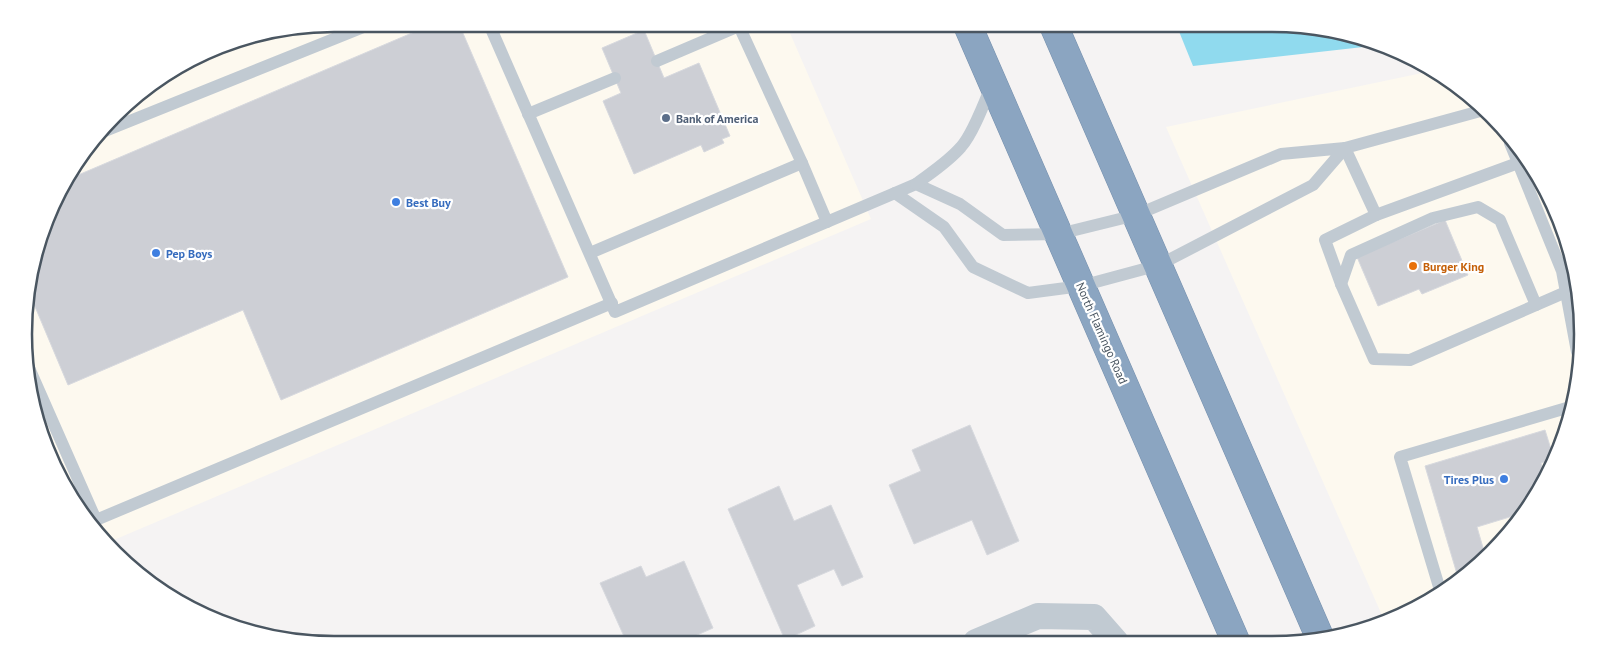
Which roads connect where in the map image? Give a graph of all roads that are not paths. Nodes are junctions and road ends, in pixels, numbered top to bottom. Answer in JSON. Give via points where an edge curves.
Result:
{"nodes":[{"id":1,"x":351,"y":32,"type":"edge"},
{"id":2,"x":492,"y":32,"type":"edge"},
{"id":3,"x":725,"y":32,"type":"edge"},
{"id":4,"x":742,"y":32,"type":"edge"},
{"id":5,"x":971,"y":32,"type":"edge"},
{"id":6,"x":1056,"y":32,"type":"edge"},
{"id":7,"x":657,"y":61,"type":"dead end"},
{"id":8,"x":615,"y":78,"type":"dead end"},
{"id":9,"x":993,"y":82,"type":"junction"},
{"id":10,"x":1477,"y":112,"type":"edge"},
{"id":11,"x":528,"y":114,"type":"junction"},
{"id":12,"x":115,"y":127,"type":"edge"},
{"id":13,"x":1345,"y":148,"type":"junction"},
{"id":14,"x":1514,"y":153,"type":"edge"},
{"id":15,"x":802,"y":163,"type":"junction"},
{"id":16,"x":1518,"y":163,"type":"junction"},
{"id":17,"x":916,"y":184,"type":"junction"},
{"id":18,"x":895,"y":193,"type":"junction"},
{"id":19,"x":1136,"y":214,"type":"junction"},
{"id":20,"x":1376,"y":216,"type":"junction"},
{"id":21,"x":827,"y":222,"type":"junction"},
{"id":22,"x":1059,"y":234,"type":"junction"},
{"id":23,"x":590,"y":253,"type":"junction"},
{"id":24,"x":1158,"y":266,"type":"junction"},
{"id":25,"x":1341,"y":284,"type":"junction"},
{"id":26,"x":1081,"y":286,"type":"junction"},
{"id":27,"x":1566,"y":292,"type":"junction"},
{"id":28,"x":612,"y":304,"type":"junction"},
{"id":29,"x":1536,"y":305,"type":"junction"},
{"id":30,"x":1574,"y":332,"type":"edge"},
{"id":31,"x":37,"y":386,"type":"edge"},
{"id":32,"x":1565,"y":408,"type":"edge"},
{"id":33,"x":95,"y":518,"type":"edge"},
{"id":34,"x":96,"y":520,"type":"edge"},
{"id":35,"x":1439,"y":586,"type":"edge"},
{"id":36,"x":1317,"y":632,"type":"edge"},
{"id":37,"x":990,"y":636,"type":"edge"},
{"id":38,"x":1111,"y":636,"type":"edge"},
{"id":39,"x":1233,"y":636,"type":"edge"}],
"edges":[{"from":1,"to":12,"type":"lane"},
{"from":2,"to":11,"type":"lane"},
{"from":3,"to":7,"type":"lane"},
{"from":4,"to":15,"type":"lane"},
{"from":5,"to":9,"type":"highway","name":"North Flamingo Road"},
{"from":6,"to":19,"type":"highway"},
{"from":8,"to":11,"type":"lane"},
{"from":9,"to":17,"type":"lane","via":[[963,145]]},
{"from":9,"to":22,"type":"highway","name":"North Flamingo Road"},
{"from":10,"to":13,"type":"lane"},
{"from":11,"to":23,"type":"lane"},
{"from":13,"to":19,"type":"lane","via":[[1281,154]]},
{"from":13,"to":20,"type":"lane"},
{"from":13,"to":24,"type":"lane","via":[[1313,185]]},
{"from":14,"to":16,"type":"lane"},
{"from":15,"to":21,"type":"lane"},
{"from":15,"to":23,"type":"lane"},
{"from":16,"to":20,"type":"lane"},
{"from":16,"to":27,"type":"lane","via":[[1562,271]]},
{"from":17,"to":18,"type":"lane"},
{"from":17,"to":22,"type":"lane","via":[[960,204],[1003,235]]},
{"from":18,"to":21,"type":"lane"},
{"from":18,"to":26,"type":"lane","via":[[944,227],[973,266],[1028,293]]},
{"from":19,"to":22,"type":"lane"},
{"from":19,"to":24,"type":"highway"},
{"from":20,"to":25,"type":"lane","via":[[1325,240]]},
{"from":21,"to":28,"type":"lane","via":[[615,312]]},
{"from":22,"to":26,"type":"highway","name":"North Flamingo Road"},
{"from":23,"to":28,"type":"lane"},
{"from":24,"to":26,"type":"lane"},
{"from":24,"to":36,"type":"highway"},
{"from":25,"to":29,"type":"lane","via":[[1374,359],[1410,360]]},
{"from":25,"to":29,"type":"lane","via":[[1351,255],[1432,218],[1478,206],[1500,220]]},
{"from":26,"to":39,"type":"highway","name":"North Flamingo Road"},
{"from":27,"to":29,"type":"lane"},
{"from":27,"to":30,"type":"lane"},
{"from":28,"to":34,"type":"lane"},
{"from":31,"to":33,"type":"lane"},
{"from":32,"to":35,"type":"lane","via":[[1400,457]]},
{"from":37,"to":38,"type":"street","via":[[1038,616],[1094,617]]}]}
